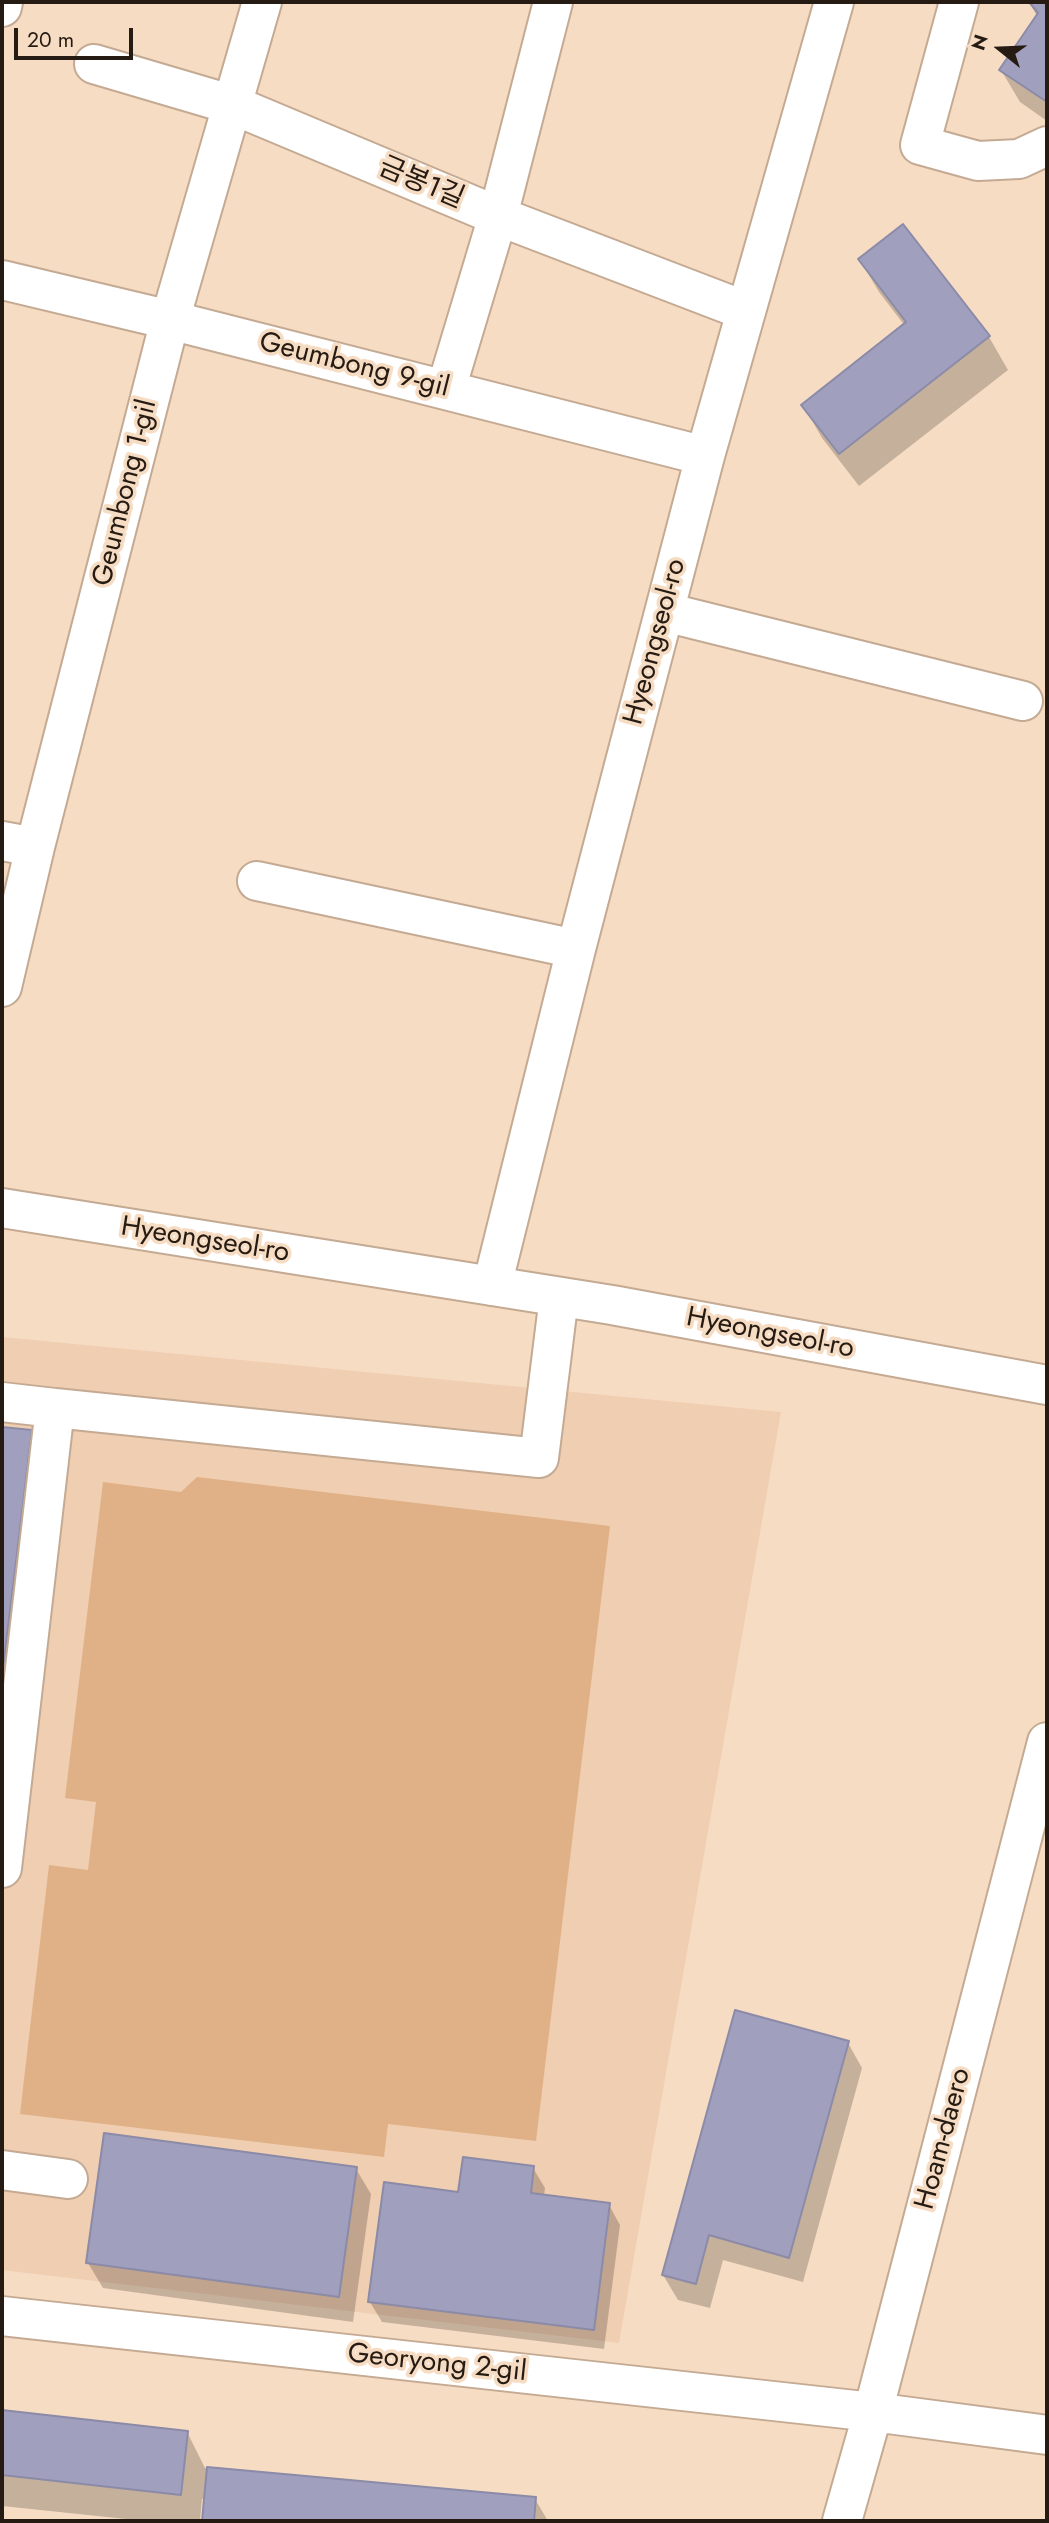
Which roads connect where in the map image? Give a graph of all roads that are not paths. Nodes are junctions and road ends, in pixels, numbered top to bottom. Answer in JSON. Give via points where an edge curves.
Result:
{"nodes":[{"id":1,"x":3,"y":2,"type":"edge"},
{"id":2,"x":262,"y":2,"type":"edge"},
{"id":3,"x":553,"y":2,"type":"edge"},
{"id":4,"x":834,"y":2,"type":"edge"},
{"id":5,"x":960,"y":2,"type":"edge"},
{"id":6,"x":2,"y":8,"type":"edge"},
{"id":7,"x":94,"y":64,"type":"dead end"},
{"id":8,"x":233,"y":105,"type":"junction"},
{"id":9,"x":1047,"y":146,"type":"edge"},
{"id":10,"x":498,"y":216,"type":"junction"},
{"id":11,"x":2,"y":280,"type":"edge"},
{"id":12,"x":746,"y":312,"type":"junction"},
{"id":13,"x":170,"y":320,"type":"junction"},
{"id":14,"x":446,"y":389,"type":"junction"},
{"id":15,"x":705,"y":456,"type":"junction"},
{"id":16,"x":665,"y":612,"type":"junction"},
{"id":17,"x":1023,"y":701,"type":"dead end"},
{"id":18,"x":19,"y":844,"type":"edge"},
{"id":19,"x":257,"y":881,"type":"dead end"},
{"id":20,"x":576,"y":949,"type":"junction"},
{"id":21,"x":2,"y":987,"type":"edge"},
{"id":22,"x":2,"y":1208,"type":"edge"},
{"id":23,"x":492,"y":1286,"type":"junction"},
{"id":24,"x":559,"y":1297,"type":"junction"},
{"id":25,"x":1047,"y":1385,"type":"edge"},
{"id":26,"x":2,"y":1402,"type":"edge"},
{"id":27,"x":55,"y":1408,"type":"junction"},
{"id":28,"x":1046,"y":1752,"type":"edge"},
{"id":29,"x":2,"y":1868,"type":"edge"},
{"id":30,"x":2,"y":2170,"type":"edge"},
{"id":31,"x":68,"y":2179,"type":"dead end"},
{"id":32,"x":2,"y":2316,"type":"edge"},
{"id":33,"x":873,"y":2412,"type":"junction"},
{"id":34,"x":1047,"y":2435,"type":"edge"},
{"id":35,"x":842,"y":2521,"type":"edge"}],
"edges":[{"from":1,"to":6,"type":"street"},
{"from":2,"to":8,"type":"street","name":"Geumbong 1-gil"},
{"from":3,"to":10,"type":"street"},
{"from":4,"to":12,"type":"street","name":"Hyeongseol-ro"},
{"from":5,"to":9,"type":"street","via":[[920,145],[978,161],[1020,159]]},
{"from":7,"to":8,"type":"street","name":"금봉1길"},
{"from":8,"to":10,"type":"street","name":"금봉1길"},
{"from":8,"to":13,"type":"street","name":"Geumbong 1-gil"},
{"from":10,"to":12,"type":"street","name":"금봉1길"},
{"from":10,"to":14,"type":"street"},
{"from":11,"to":13,"type":"street","name":"Geumbong 9-gil"},
{"from":12,"to":15,"type":"street","name":"Hyeongseol-ro"},
{"from":13,"to":14,"type":"street","name":"Geumbong 9-gil"},
{"from":13,"to":18,"type":"street","name":"Geumbong 1-gil"},
{"from":14,"to":15,"type":"street","name":"Geumbong 9-gil"},
{"from":15,"to":16,"type":"street","name":"Hyeongseol-ro"},
{"from":16,"to":17,"type":"street"},
{"from":16,"to":20,"type":"street","name":"Hyeongseol-ro"},
{"from":18,"to":21,"type":"street","name":"Geumbong 1-gil"},
{"from":19,"to":20,"type":"street"},
{"from":20,"to":23,"type":"street","name":"Hyeongseol-ro"},
{"from":22,"to":23,"type":"street","name":"Hyeongseol-ro"},
{"from":23,"to":24,"type":"street","name":"Hyeongseol-ro"},
{"from":24,"to":25,"type":"street","name":"Hyeongseol-ro"},
{"from":24,"to":27,"type":"street","via":[[539,1458]]},
{"from":26,"to":27,"type":"street"},
{"from":27,"to":29,"type":"street"},
{"from":28,"to":33,"type":"street","name":"Hoam-daero"},
{"from":30,"to":31,"type":"street"},
{"from":32,"to":33,"type":"street","name":"Georyong 2-gil"},
{"from":33,"to":34,"type":"street","name":"Georyong 2-gil"},
{"from":33,"to":35,"type":"street","name":"Hoam-daero"}]}
